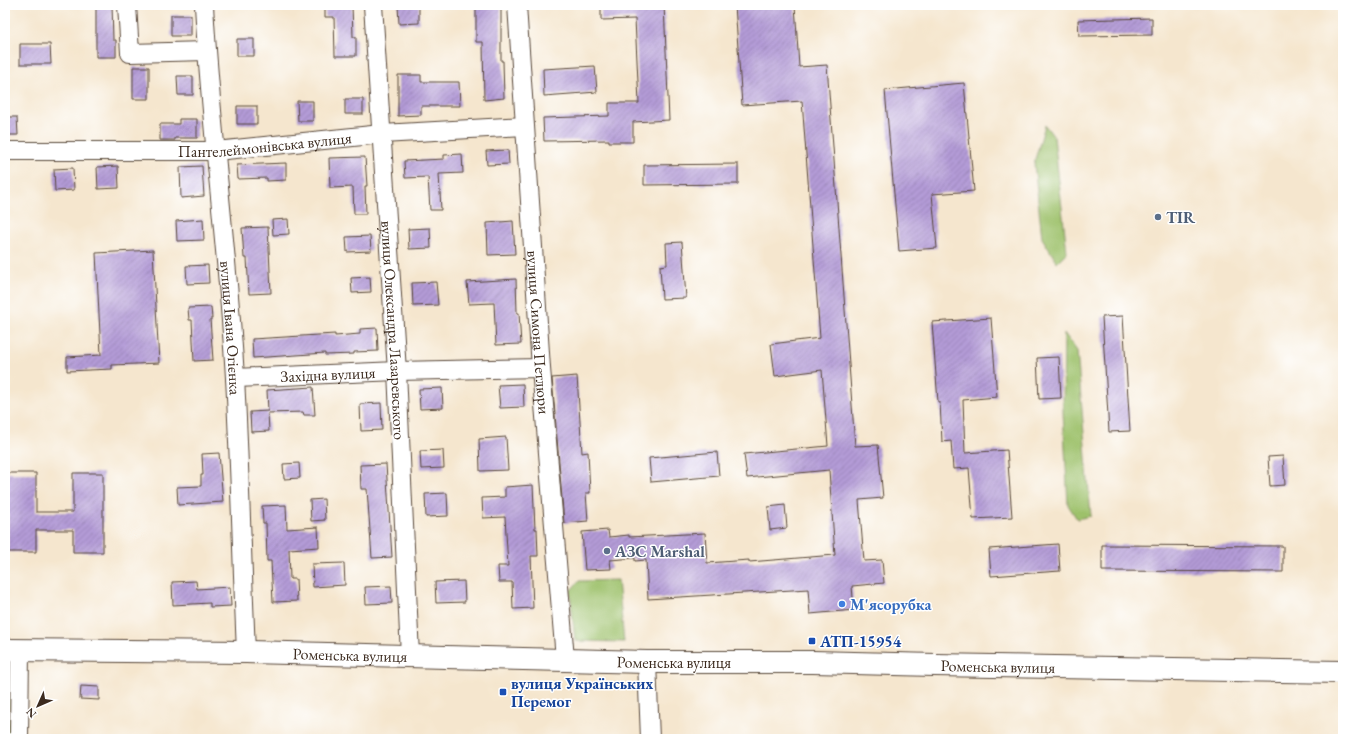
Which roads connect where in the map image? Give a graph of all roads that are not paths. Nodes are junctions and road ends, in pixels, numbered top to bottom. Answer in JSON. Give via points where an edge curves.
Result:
{"nodes":[{"id":1,"x":127,"y":5,"type":"edge"},
{"id":2,"x":204,"y":5,"type":"edge"},
{"id":3,"x":373,"y":5,"type":"edge"},
{"id":4,"x":517,"y":5,"type":"edge"},
{"id":5,"x":207,"y":51,"type":"junction"},
{"id":6,"x":524,"y":126,"type":"junction"},
{"id":7,"x":382,"y":134,"type":"junction"},
{"id":8,"x":5,"y":151,"type":"edge"},
{"id":9,"x":216,"y":151,"type":"junction"},
{"id":10,"x":541,"y":368,"type":"junction"},
{"id":11,"x":397,"y":371,"type":"junction"},
{"id":12,"x":235,"y":378,"type":"junction"},
{"id":13,"x":12,"y":650,"type":"edge"},
{"id":14,"x":246,"y":652,"type":"junction"},
{"id":15,"x":410,"y":656,"type":"junction"},
{"id":16,"x":564,"y":659,"type":"junction"},
{"id":17,"x":647,"y":662,"type":"junction"},
{"id":18,"x":1343,"y":672,"type":"edge"},
{"id":19,"x":19,"y":739,"type":"edge"},
{"id":20,"x":650,"y":739,"type":"edge"}],
"edges":[{"from":1,"to":5,"type":"street","via":[[130,53]]},
{"from":2,"to":5,"type":"street","name":"вулиця Івана Огієнка"},
{"from":3,"to":7,"type":"street","name":"вулиця Олександра Лазаревського"},
{"from":4,"to":6,"type":"street","name":"вулиця Симона Петлюри"},
{"from":5,"to":9,"type":"street","name":"вулиця Івана Огієнка"},
{"from":6,"to":7,"type":"street","name":"Пантелеймонівська вулиця"},
{"from":6,"to":10,"type":"street","name":"вулиця Симона Петлюри"},
{"from":7,"to":9,"type":"street","name":"Пантелеймонівська вулиця"},
{"from":7,"to":11,"type":"street","name":"вулиця Олександра Лазаревського"},
{"from":8,"to":9,"type":"street","name":"Пантелеймонівська вулиця"},
{"from":9,"to":12,"type":"street","name":"вулиця Івана Огієнка"},
{"from":10,"to":11,"type":"street","name":"Західна вулиця"},
{"from":10,"to":16,"type":"street","name":"вулиця Симона Петлюри"},
{"from":11,"to":12,"type":"street","name":"Західна вулиця"},
{"from":11,"to":15,"type":"street","name":"вулиця Олександра Лазаревського"},
{"from":12,"to":14,"type":"street","name":"вулиця Івана Огієнка"},
{"from":13,"to":14,"type":"main road","name":"Роменська вулиця"},
{"from":13,"to":19,"type":"street"},
{"from":14,"to":15,"type":"main road","name":"Роменська вулиця"},
{"from":15,"to":16,"type":"main road","name":"Роменська вулиця"},
{"from":16,"to":17,"type":"main road","name":"Роменська вулиця"},
{"from":17,"to":18,"type":"main road","name":"Роменська вулиця","via":[[813,662]]},
{"from":17,"to":20,"type":"street"}]}
